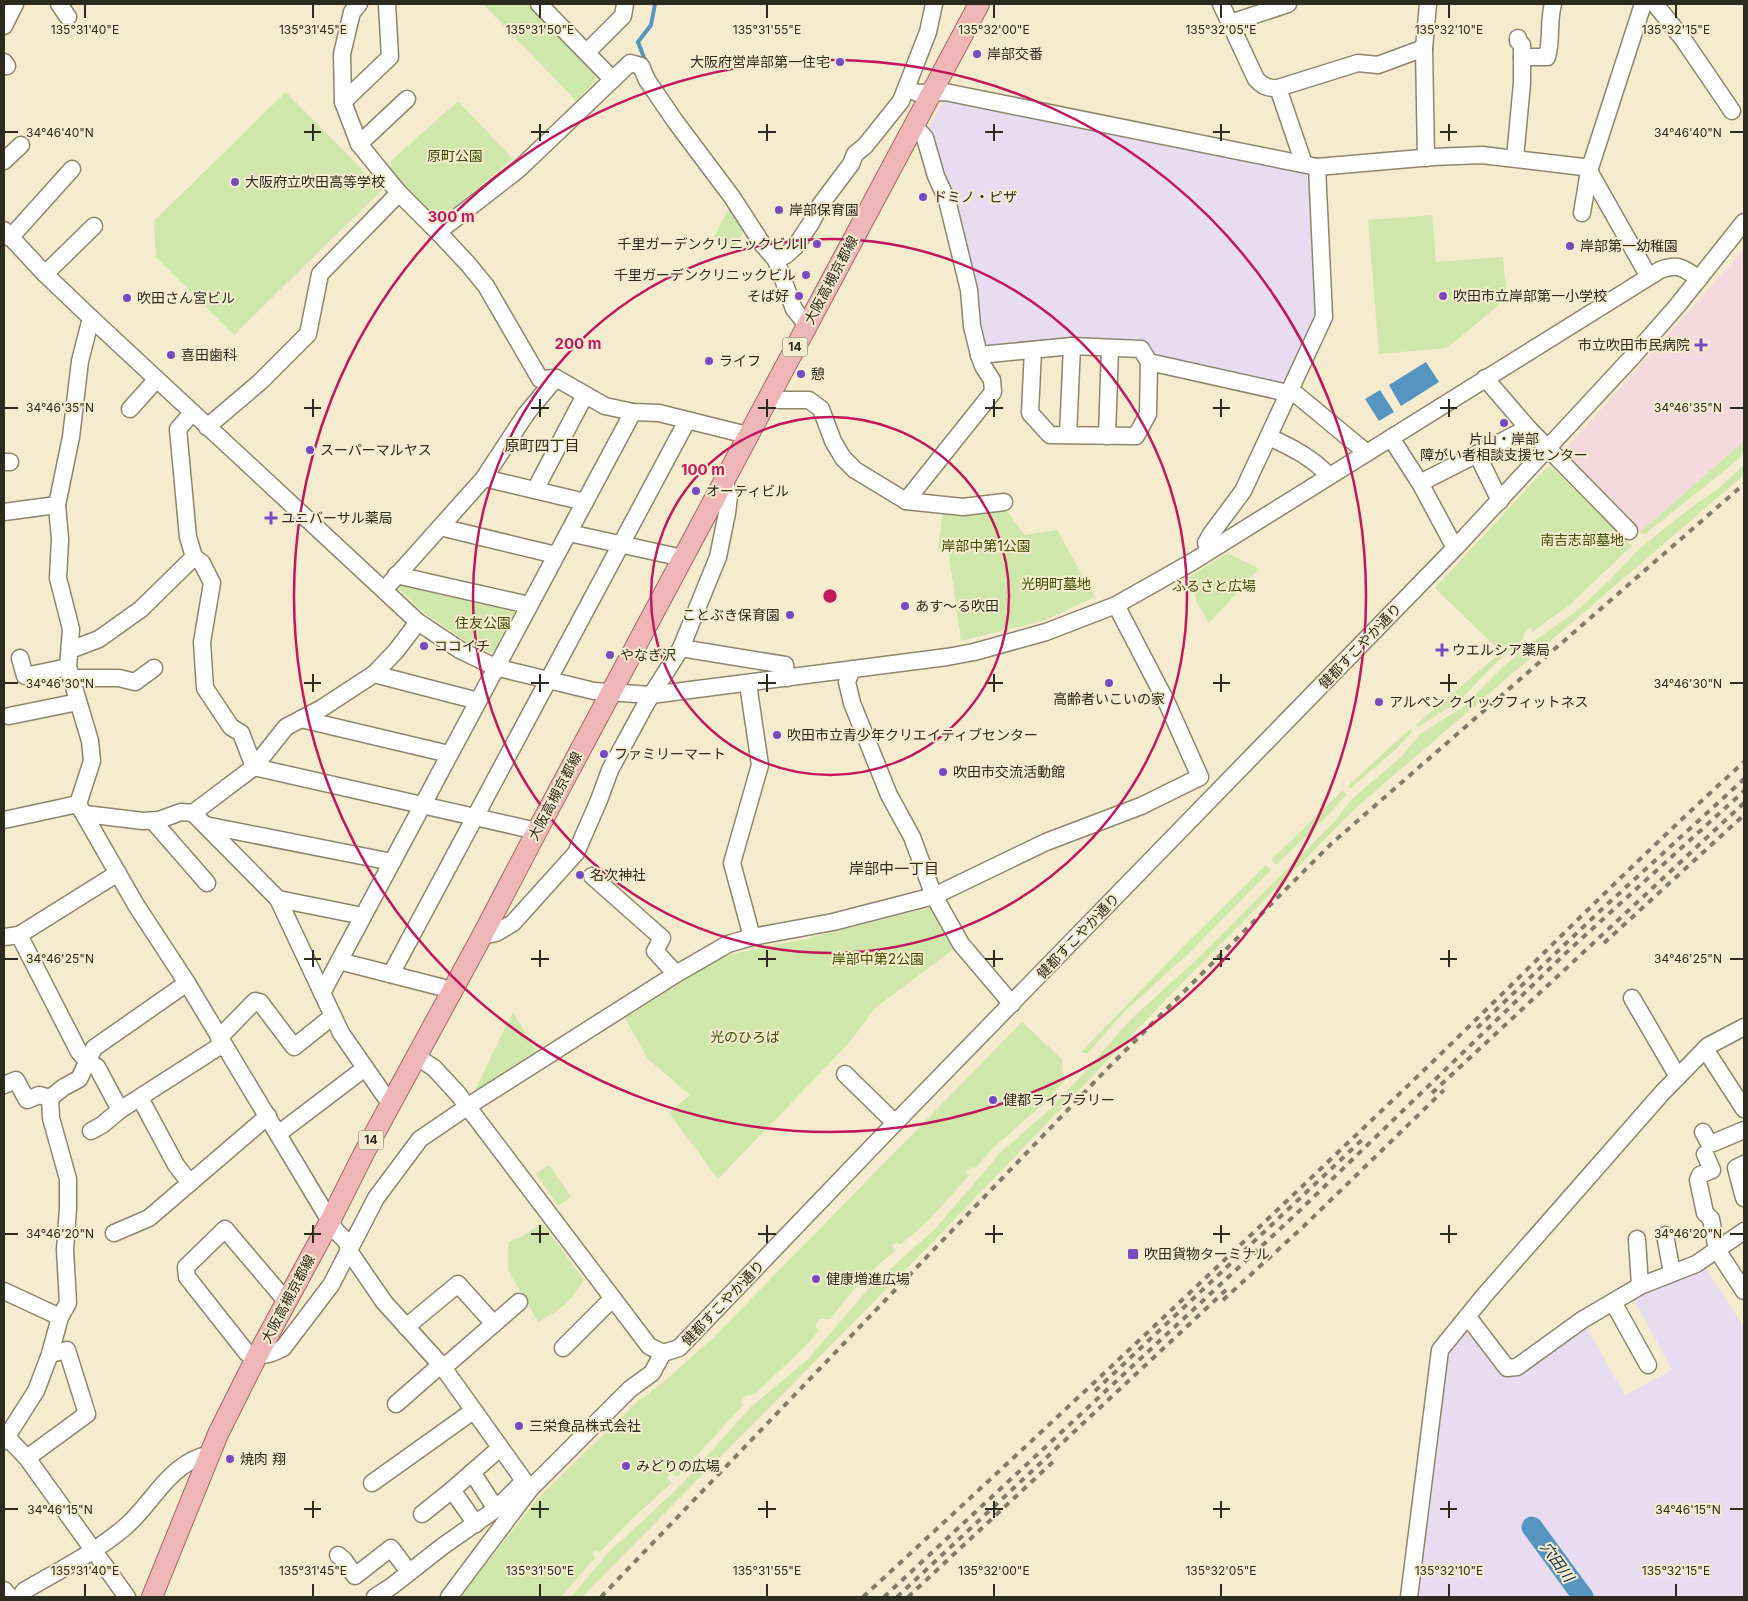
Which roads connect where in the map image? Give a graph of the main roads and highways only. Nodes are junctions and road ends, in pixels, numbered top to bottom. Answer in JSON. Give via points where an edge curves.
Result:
{"nodes":[{"id":1,"x":979,"y":4,"type":"edge"},
{"id":2,"x":152,"y":1597,"type":"edge"}],
"edges":[{"from":1,"to":2,"type":"main road","name":"大阪高槻京都線","number":"14","via":[[258,1356],[209,1454]]}]}
